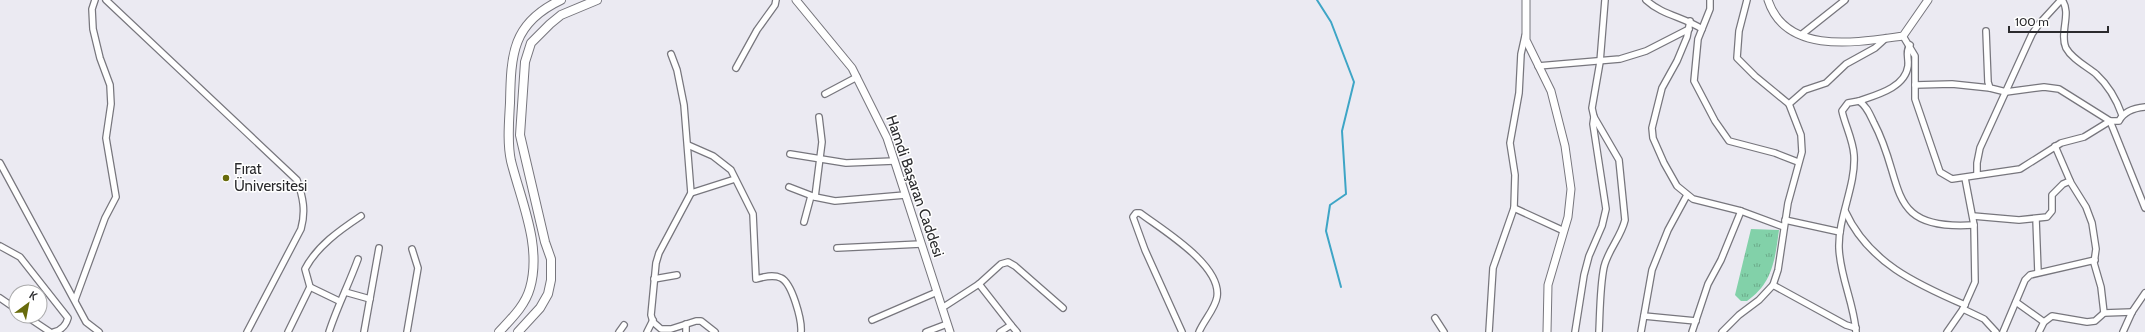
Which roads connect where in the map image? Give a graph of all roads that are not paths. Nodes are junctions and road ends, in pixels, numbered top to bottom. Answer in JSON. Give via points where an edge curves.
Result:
{"nodes":[{"id":1,"x":94,"y":0,"type":"edge"},
{"id":2,"x":106,"y":0,"type":"edge"},
{"id":3,"x":561,"y":0,"type":"edge"},
{"id":4,"x":597,"y":0,"type":"edge"},
{"id":5,"x":776,"y":0,"type":"edge"},
{"id":6,"x":796,"y":0,"type":"edge"},
{"id":7,"x":1526,"y":0,"type":"edge"},
{"id":8,"x":1605,"y":0,"type":"edge"},
{"id":9,"x":1646,"y":0,"type":"edge"},
{"id":10,"x":1710,"y":0,"type":"edge"},
{"id":11,"x":1747,"y":0,"type":"edge"},
{"id":12,"x":1768,"y":0,"type":"edge"},
{"id":13,"x":1845,"y":0,"type":"edge"},
{"id":14,"x":1928,"y":0,"type":"edge"},
{"id":15,"x":2062,"y":0,"type":"edge"},
{"id":16,"x":1690,"y":21,"type":"junction"},
{"id":17,"x":1689,"y":29,"type":"junction"},
{"id":18,"x":1702,"y":29,"type":"junction"},
{"id":19,"x":1986,"y":31,"type":"dead end"},
{"id":20,"x":1526,"y":34,"type":"junction"},
{"id":21,"x":1802,"y":35,"type":"junction"},
{"id":22,"x":1903,"y":36,"type":"junction"},
{"id":23,"x":1886,"y":38,"type":"junction"},
{"id":24,"x":1910,"y":45,"type":"junction"},
{"id":25,"x":671,"y":54,"type":"dead end"},
{"id":26,"x":1600,"y":62,"type":"junction"},
{"id":27,"x":1538,"y":66,"type":"junction"},
{"id":28,"x":736,"y":68,"type":"dead end"},
{"id":29,"x":857,"y":77,"type":"junction"},
{"id":30,"x":1915,"y":85,"type":"junction"},
{"id":31,"x":1990,"y":88,"type":"junction"},
{"id":32,"x":2006,"y":92,"type":"junction"},
{"id":33,"x":825,"y":94,"type":"dead end"},
{"id":34,"x":1859,"y":101,"type":"junction"},
{"id":35,"x":1789,"y":104,"type":"junction"},
{"id":36,"x":2145,"y":107,"type":"edge"},
{"id":37,"x":2122,"y":115,"type":"junction"},
{"id":38,"x":819,"y":116,"type":"dead end"},
{"id":39,"x":1594,"y":117,"type":"junction"},
{"id":40,"x":2110,"y":121,"type":"junction"},
{"id":41,"x":688,"y":145,"type":"junction"},
{"id":42,"x":2055,"y":146,"type":"junction"},
{"id":43,"x":790,"y":154,"type":"dead end"},
{"id":44,"x":820,"y":158,"type":"junction"},
{"id":45,"x":894,"y":161,"type":"junction"},
{"id":46,"x":1798,"y":162,"type":"junction"},
{"id":47,"x":0,"y":163,"type":"edge"},
{"id":48,"x":1977,"y":175,"type":"junction"},
{"id":49,"x":1965,"y":178,"type":"junction"},
{"id":50,"x":735,"y":179,"type":"junction"},
{"id":51,"x":2070,"y":181,"type":"junction"},
{"id":52,"x":789,"y":187,"type":"dead end"},
{"id":53,"x":691,"y":193,"type":"junction"},
{"id":54,"x":905,"y":195,"type":"junction"},
{"id":55,"x":1687,"y":195,"type":"junction"},
{"id":56,"x":813,"y":197,"type":"junction"},
{"id":57,"x":1514,"y":208,"type":"junction"},
{"id":58,"x":2145,"y":208,"type":"edge"},
{"id":59,"x":1741,"y":211,"type":"junction"},
{"id":60,"x":1845,"y":211,"type":"junction"},
{"id":61,"x":361,"y":216,"type":"dead end"},
{"id":62,"x":1973,"y":216,"type":"junction"},
{"id":63,"x":2036,"y":219,"type":"junction"},
{"id":64,"x":1785,"y":220,"type":"junction"},
{"id":65,"x":804,"y":222,"type":"dead end"},
{"id":66,"x":1974,"y":225,"type":"junction"},
{"id":67,"x":1784,"y":227,"type":"junction"},
{"id":68,"x":1564,"y":231,"type":"junction"},
{"id":69,"x":1840,"y":232,"type":"junction"},
{"id":70,"x":921,"y":244,"type":"junction"},
{"id":71,"x":0,"y":246,"type":"edge"},
{"id":72,"x":379,"y":248,"type":"dead end"},
{"id":73,"x":838,"y":248,"type":"dead end"},
{"id":74,"x":412,"y":249,"type":"dead end"},
{"id":75,"x":358,"y":259,"type":"dead end"},
{"id":76,"x":2095,"y":260,"type":"junction"},
{"id":77,"x":2038,"y":272,"type":"junction"},
{"id":78,"x":677,"y":275,"type":"dead end"},
{"id":79,"x":654,"y":279,"type":"junction"},
{"id":80,"x":979,"y":284,"type":"junction"},
{"id":81,"x":1773,"y":285,"type":"junction"},
{"id":82,"x":310,"y":287,"type":"junction"},
{"id":83,"x":345,"y":292,"type":"junction"},
{"id":84,"x":937,"y":292,"type":"junction"},
{"id":85,"x":2145,"y":293,"type":"edge"},
{"id":86,"x":370,"y":299,"type":"junction"},
{"id":87,"x":75,"y":300,"type":"junction"},
{"id":88,"x":339,"y":301,"type":"junction"},
{"id":89,"x":2016,"y":302,"type":"junction"},
{"id":90,"x":1964,"y":307,"type":"junction"},
{"id":91,"x":942,"y":308,"type":"junction"},
{"id":92,"x":1063,"y":308,"type":"dead end"},
{"id":93,"x":2132,"y":312,"type":"junction"},
{"id":94,"x":2104,"y":313,"type":"junction"},
{"id":95,"x":1644,"y":316,"type":"junction"},
{"id":96,"x":1435,"y":318,"type":"dead end"},
{"id":97,"x":653,"y":320,"type":"junction"},
{"id":98,"x":872,"y":320,"type":"dead end"},
{"id":99,"x":1696,"y":322,"type":"junction"},
{"id":100,"x":2044,"y":322,"type":"junction"},
{"id":101,"x":38,"y":324,"type":"edge"},
{"id":102,"x":686,"y":324,"type":"junction"},
{"id":103,"x":947,"y":324,"type":"junction"},
{"id":104,"x":624,"y":325,"type":"dead end"},
{"id":105,"x":1011,"y":325,"type":"junction"},
{"id":106,"x":1852,"y":330,"type":"edge"},
{"id":107,"x":50,"y":332,"type":"edge"},
{"id":108,"x":54,"y":332,"type":"edge"},
{"id":109,"x":99,"y":332,"type":"edge"},
{"id":110,"x":247,"y":332,"type":"edge"},
{"id":111,"x":288,"y":332,"type":"edge"},
{"id":112,"x":329,"y":332,"type":"edge"},
{"id":113,"x":365,"y":332,"type":"edge"},
{"id":114,"x":407,"y":332,"type":"edge"},
{"id":115,"x":499,"y":332,"type":"edge"},
{"id":116,"x":518,"y":332,"type":"edge"},
{"id":117,"x":619,"y":332,"type":"edge"},
{"id":118,"x":647,"y":332,"type":"edge"},
{"id":119,"x":686,"y":332,"type":"edge"},
{"id":120,"x":716,"y":332,"type":"edge"},
{"id":121,"x":801,"y":332,"type":"edge"},
{"id":122,"x":926,"y":332,"type":"edge"},
{"id":123,"x":950,"y":332,"type":"edge"},
{"id":124,"x":1000,"y":332,"type":"edge"},
{"id":125,"x":1017,"y":332,"type":"edge"},
{"id":126,"x":1182,"y":332,"type":"edge"},
{"id":127,"x":1199,"y":332,"type":"edge"},
{"id":128,"x":1444,"y":332,"type":"edge"},
{"id":129,"x":1489,"y":332,"type":"edge"},
{"id":130,"x":1547,"y":332,"type":"edge"},
{"id":131,"x":1575,"y":332,"type":"edge"},
{"id":132,"x":1599,"y":332,"type":"edge"},
{"id":133,"x":1641,"y":332,"type":"edge"},
{"id":134,"x":1692,"y":332,"type":"edge"},
{"id":135,"x":1722,"y":332,"type":"edge"},
{"id":136,"x":1947,"y":332,"type":"edge"},
{"id":137,"x":1996,"y":332,"type":"edge"},
{"id":138,"x":2003,"y":332,"type":"edge"},
{"id":139,"x":2039,"y":332,"type":"edge"},
{"id":140,"x":2123,"y":332,"type":"edge"}],
"edges":[{"from":1,"to":87,"type":"street","via":[[93,29],[110,85],[112,104],[106,138],[116,197],[105,218]]},
{"from":2,"to":110,"type":"street","via":[[297,180],[303,196],[305,216],[301,229]]},
{"from":3,"to":115,"type":"main road","via":[[542,10],[529,21],[516,46],[511,66],[511,159],[532,239],[534,266],[530,289],[522,306]]},
{"from":4,"to":116,"type":"main road","via":[[561,15],[550,24],[531,43],[525,62],[520,136],[551,259],[551,280],[548,294],[540,308]]},
{"from":5,"to":28,"type":"street"},
{"from":6,"to":29,"type":"street","name":"Hamdi Başaran Caddesi"},
{"from":7,"to":20,"type":"street"},
{"from":8,"to":26,"type":"street"},
{"from":9,"to":16,"type":"street","via":[[1660,10]]},
{"from":10,"to":18,"type":"street","via":[[1710,9]]},
{"from":11,"to":35,"type":"street","via":[[1739,31],[1737,58]]},
{"from":12,"to":21,"type":"street","via":[[1779,20]]},
{"from":13,"to":21,"type":"street"},
{"from":14,"to":22,"type":"street"},
{"from":15,"to":32,"type":"street","via":[[2032,34]]},
{"from":15,"to":37,"type":"street","via":[[2065,8],[2064,40],[2067,50],[2096,74],[2115,95]]},
{"from":16,"to":17,"type":"street"},
{"from":16,"to":18,"type":"street"},
{"from":17,"to":26,"type":"street","via":[[1646,51]]},
{"from":17,"to":55,"type":"street","via":[[1677,61],[1662,88],[1652,133],[1674,181]]},
{"from":18,"to":46,"type":"street","via":[[1698,39],[1694,81],[1715,121],[1729,141]]},
{"from":19,"to":31,"type":"street"},
{"from":20,"to":27,"type":"street","via":[[1529,48]]},
{"from":20,"to":57,"type":"street","via":[[1521,54],[1519,93],[1510,143],[1515,174]]},
{"from":21,"to":23,"type":"street","via":[[1831,42]]},
{"from":22,"to":23,"type":"street"},
{"from":22,"to":24,"type":"street"},
{"from":23,"to":35,"type":"street","via":[[1876,48],[1846,64],[1826,83],[1805,90]]},
{"from":24,"to":30,"type":"street","via":[[1915,56]]},
{"from":24,"to":34,"type":"street","via":[[1907,51],[1908,67],[1904,77],[1886,91]]},
{"from":25,"to":41,"type":"street","via":[[684,105]]},
{"from":26,"to":27,"type":"street"},
{"from":26,"to":39,"type":"street","via":[[1592,108]]},
{"from":27,"to":68,"type":"street","via":[[1551,91],[1566,146],[1571,189]]},
{"from":29,"to":33,"type":"street"},
{"from":29,"to":45,"type":"street","name":"Hamdi Başaran Caddesi","via":[[877,114]]},
{"from":30,"to":31,"type":"street","via":[[1952,84]]},
{"from":30,"to":49,"type":"street","via":[[1915,99],[1940,172],[1952,179]]},
{"from":31,"to":32,"type":"street"},
{"from":32,"to":40,"type":"street","via":[[2059,89]]},
{"from":32,"to":48,"type":"street","via":[[1980,148]]},
{"from":34,"to":60,"type":"street","via":[[1848,103],[1842,111],[1854,154],[1854,170]]},
{"from":34,"to":66,"type":"street","via":[[1864,104],[1880,134],[1904,204],[1912,214],[1926,223],[1956,227]]},
{"from":35,"to":46,"type":"street","via":[[1801,135],[1802,152]]},
{"from":36,"to":37,"type":"street"},
{"from":37,"to":40,"type":"street","via":[[2119,120]]},
{"from":38,"to":44,"type":"street","via":[[822,142]]},
{"from":39,"to":131,"type":"street","via":[[1606,209],[1584,275]]},
{"from":39,"to":132,"type":"street","via":[[1619,160],[1626,220],[1604,267]]},
{"from":40,"to":42,"type":"street","via":[[2084,137]]},
{"from":40,"to":58,"type":"street"},
{"from":41,"to":50,"type":"street","via":[[724,164],[731,170]]},
{"from":41,"to":53,"type":"street"},
{"from":42,"to":48,"type":"street","via":[[2020,169]]},
{"from":42,"to":51,"type":"street"},
{"from":43,"to":44,"type":"street"},
{"from":44,"to":45,"type":"street","via":[[846,163]]},
{"from":44,"to":56,"type":"street"},
{"from":45,"to":54,"type":"street","name":"Hamdi Başaran Caddesi"},
{"from":46,"to":64,"type":"street"},
{"from":47,"to":87,"type":"street"},
{"from":48,"to":49,"type":"street"},
{"from":49,"to":62,"type":"street"},
{"from":50,"to":53,"type":"street"},
{"from":50,"to":121,"type":"street","via":[[753,214],[756,279],[776,276],[788,283],[802,325]]},
{"from":51,"to":63,"type":"street","via":[[2052,194],[2052,211],[2047,217]]},
{"from":51,"to":76,"type":"street","via":[[2086,207],[2092,223]]},
{"from":52,"to":56,"type":"street"},
{"from":53,"to":79,"type":"street","via":[[659,253]]},
{"from":54,"to":56,"type":"street","via":[[848,201]]},
{"from":54,"to":70,"type":"street","name":"Hamdi Başaran Caddesi"},
{"from":55,"to":59,"type":"street","via":[[1700,202]]},
{"from":55,"to":95,"type":"street","via":[[1668,230],[1652,270]]},
{"from":56,"to":65,"type":"street"},
{"from":57,"to":68,"type":"street"},
{"from":57,"to":129,"type":"street","via":[[1493,268]]},
{"from":59,"to":67,"type":"street"},
{"from":59,"to":99,"type":"street","via":[[1708,284]]},
{"from":60,"to":69,"type":"street"},
{"from":60,"to":90,"type":"street","via":[[1852,227],[1882,261],[1910,280]]},
{"from":61,"to":82,"type":"street","via":[[335,233],[308,263],[305,269]]},
{"from":62,"to":63,"type":"street"},
{"from":62,"to":66,"type":"street"},
{"from":63,"to":77,"type":"street"},
{"from":64,"to":67,"type":"street"},
{"from":64,"to":69,"type":"street"},
{"from":66,"to":90,"type":"street","via":[[1975,282]]},
{"from":67,"to":81,"type":"street","via":[[1778,270]]},
{"from":68,"to":130,"type":"street","via":[[1548,285]]},
{"from":69,"to":106,"type":"street","via":[[1842,274]]},
{"from":70,"to":73,"type":"street"},
{"from":70,"to":84,"type":"street","name":"Hamdi Başaran Caddesi"},
{"from":71,"to":108,"type":"street","via":[[20,257],[68,318],[59,331]]},
{"from":72,"to":86,"type":"street"},
{"from":74,"to":114,"type":"street","via":[[418,268]]},
{"from":75,"to":83,"type":"street"},
{"from":76,"to":77,"type":"street"},
{"from":76,"to":94,"type":"street"},
{"from":77,"to":89,"type":"street","via":[[2025,280]]},
{"from":78,"to":79,"type":"street"},
{"from":79,"to":97,"type":"street"},
{"from":80,"to":91,"type":"street"},
{"from":80,"to":92,"type":"street","via":[[1002,264],[1011,263]]},
{"from":80,"to":105,"type":"street"},
{"from":81,"to":106,"type":"street"},
{"from":81,"to":135,"type":"street","via":[[1763,297],[1735,318]]},
{"from":82,"to":88,"type":"street"},
{"from":82,"to":111,"type":"street"},
{"from":83,"to":86,"type":"street"},
{"from":83,"to":88,"type":"street"},
{"from":84,"to":91,"type":"street","name":"Hamdi Başaran Caddesi"},
{"from":84,"to":98,"type":"street"},
{"from":85,"to":93,"type":"street"},
{"from":86,"to":113,"type":"street"},
{"from":87,"to":109,"type":"street","via":[[86,322]]},
{"from":88,"to":112,"type":"street"},
{"from":89,"to":100,"type":"street"},
{"from":89,"to":138,"type":"street"},
{"from":90,"to":136,"type":"street"},
{"from":90,"to":137,"type":"street","via":[[1984,319]]},
{"from":91,"to":103,"type":"street","name":"Hamdi Başaran Caddesi"},
{"from":93,"to":94,"type":"street"},
{"from":93,"to":140,"type":"street"},
{"from":94,"to":100,"type":"street","via":[[2095,321],[2087,322],[2056,316]]},
{"from":95,"to":99,"type":"street"},
{"from":95,"to":133,"type":"street"},
{"from":96,"to":128,"type":"street"},
{"from":97,"to":102,"type":"street","via":[[661,329]]},
{"from":97,"to":118,"type":"street"},
{"from":99,"to":134,"type":"street"},
{"from":100,"to":139,"type":"street"},
{"from":101,"to":107,"type":"street"},
{"from":102,"to":119,"type":"street"},
{"from":102,"to":120,"type":"street","via":[[701,321]]},
{"from":103,"to":122,"type":"street"},
{"from":103,"to":123,"type":"street","name":"Hamdi Başaran Caddesi"},
{"from":104,"to":117,"type":"street"},
{"from":105,"to":124,"type":"street"},
{"from":105,"to":125,"type":"street"},
{"from":126,"to":127,"type":"street","via":[[1144,250],[1133,217],[1136,213],[1140,213],[1200,259],[1213,279],[1217,297]]}]}
